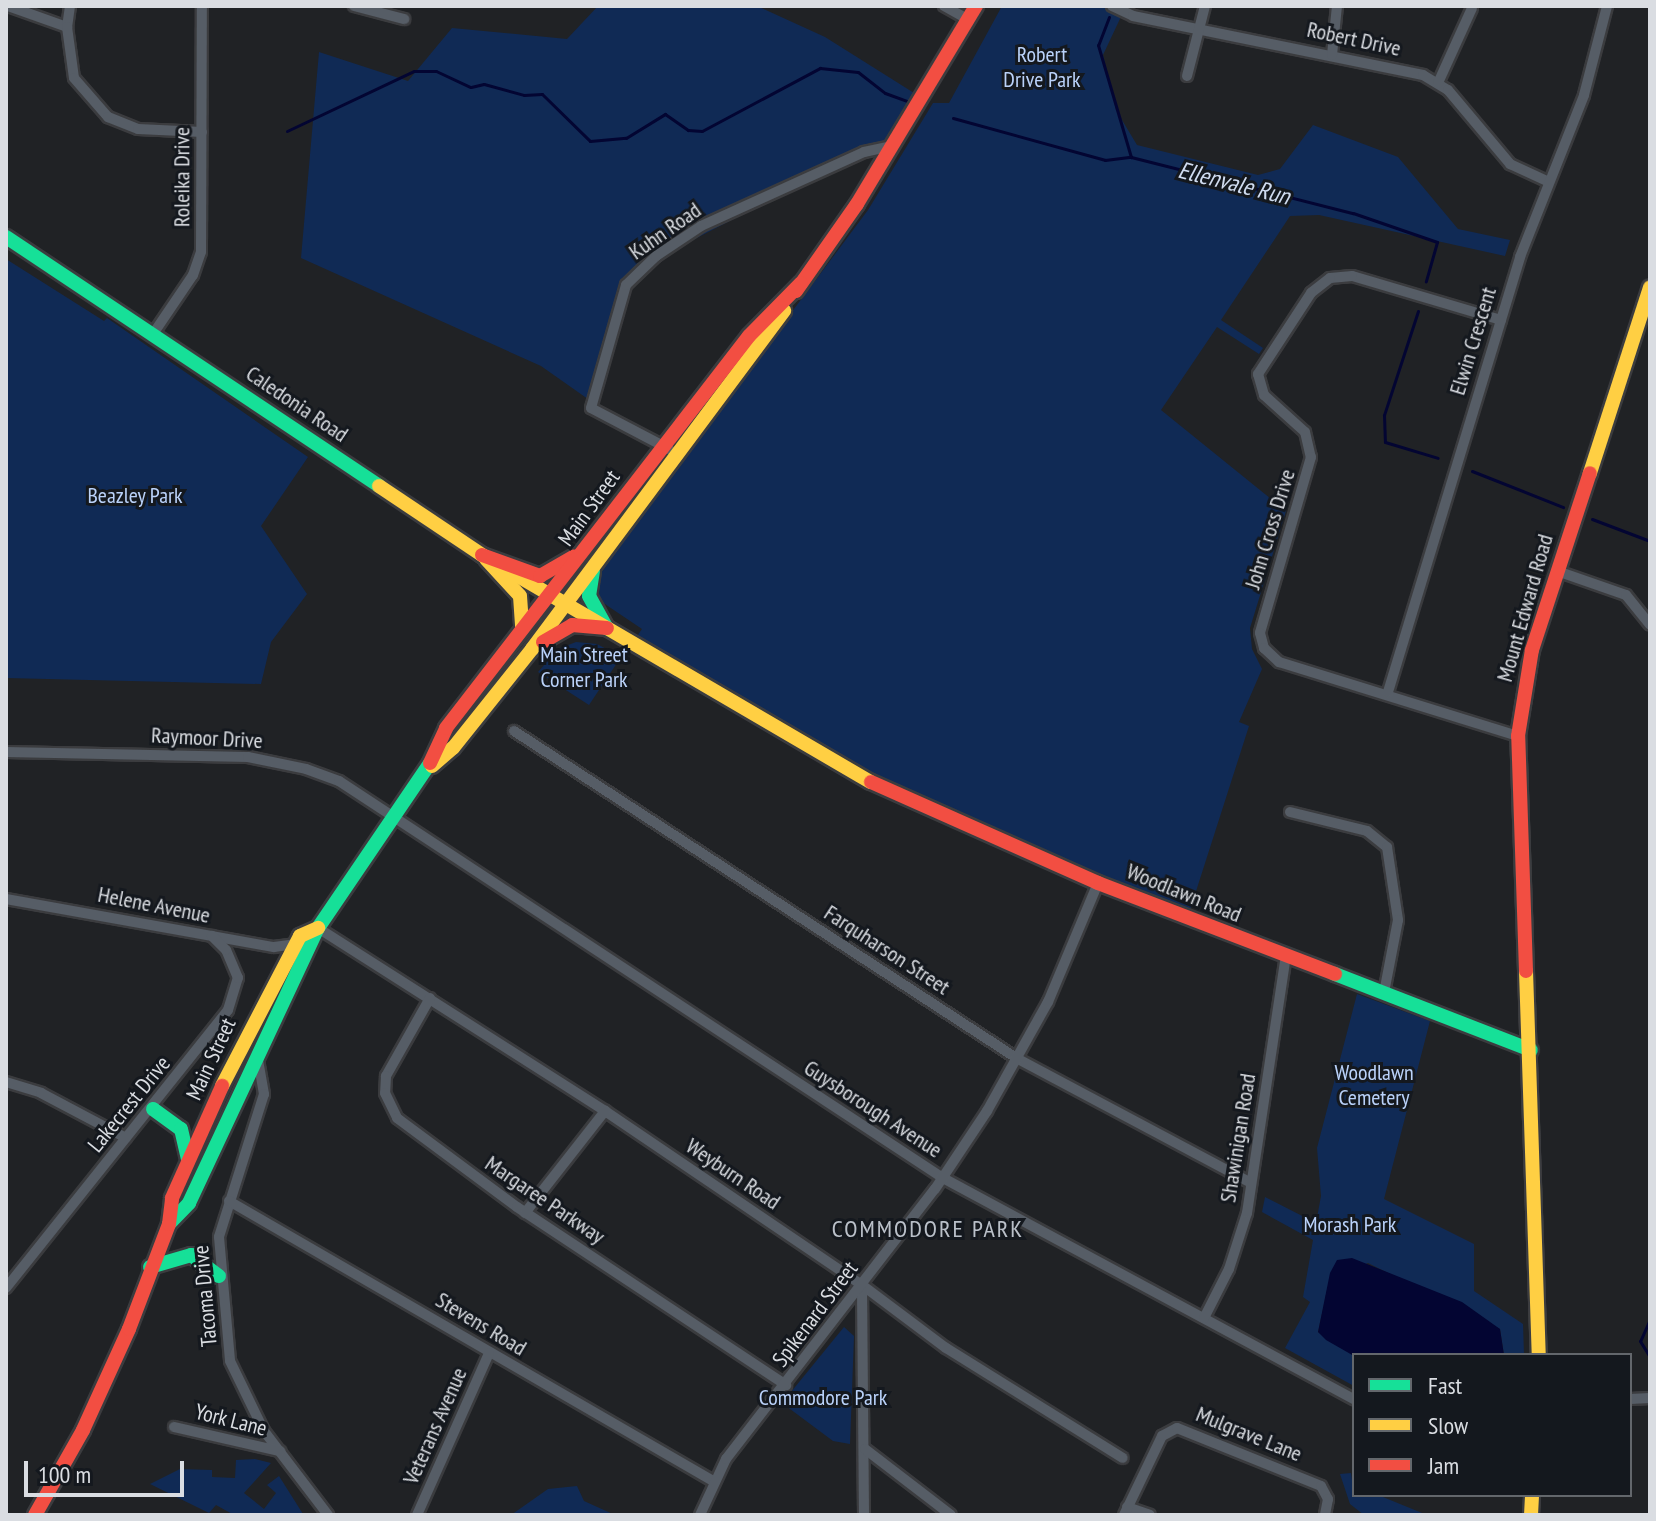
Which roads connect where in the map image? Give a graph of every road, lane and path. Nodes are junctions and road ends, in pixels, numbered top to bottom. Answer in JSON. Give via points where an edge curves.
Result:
{"nodes":[{"id":1,"x":8,"y":6,"type":"edge"},
{"id":2,"x":70,"y":6,"type":"edge"},
{"id":3,"x":202,"y":6,"type":"edge"},
{"id":4,"x":354,"y":6,"type":"edge"},
{"id":5,"x":944,"y":6,"type":"edge"},
{"id":6,"x":1112,"y":6,"type":"edge"},
{"id":7,"x":1205,"y":6,"type":"edge"},
{"id":8,"x":1337,"y":6,"type":"edge"},
{"id":9,"x":1607,"y":6,"type":"edge"},
{"id":10,"x":1472,"y":8,"type":"edge"},
{"id":11,"x":972,"y":13,"type":"edge"},
{"id":12,"x":404,"y":19,"type":"dead end"},
{"id":13,"x":67,"y":27,"type":"junction"},
{"id":14,"x":1201,"y":27,"type":"junction"},
{"id":15,"x":1332,"y":55,"type":"junction"},
{"id":16,"x":1187,"y":76,"type":"dead end"},
{"id":17,"x":1438,"y":83,"type":"junction"},
{"id":18,"x":202,"y":132,"type":"junction"},
{"id":19,"x":893,"y":146,"type":"junction"},
{"id":20,"x":1549,"y":182,"type":"junction"},
{"id":21,"x":6,"y":237,"type":"edge"},
{"id":22,"x":801,"y":283,"type":"junction"},
{"id":23,"x":1650,"y":287,"type":"edge"},
{"id":24,"x":1501,"y":320,"type":"junction"},
{"id":25,"x":1644,"y":322,"type":"edge"},
{"id":26,"x":153,"y":334,"type":"junction"},
{"id":27,"x":662,"y":445,"type":"junction"},
{"id":28,"x":678,"y":454,"type":"junction"},
{"id":29,"x":593,"y":542,"type":"junction"},
{"id":30,"x":482,"y":555,"type":"junction"},
{"id":31,"x":595,"y":563,"type":"junction"},
{"id":32,"x":1557,"y":571,"type":"junction"},
{"id":33,"x":551,"y":595,"type":"junction"},
{"id":34,"x":566,"y":602,"type":"junction"},
{"id":35,"x":1650,"y":625,"type":"edge"},
{"id":36,"x":522,"y":628,"type":"junction"},
{"id":37,"x":607,"y":628,"type":"junction"},
{"id":38,"x":532,"y":649,"type":"junction"},
{"id":39,"x":1388,"y":692,"type":"junction"},
{"id":40,"x":514,"y":731,"type":"dead end"},
{"id":41,"x":1518,"y":736,"type":"junction"},
{"id":42,"x":6,"y":752,"type":"edge"},
{"id":43,"x":427,"y":770,"type":"junction"},
{"id":44,"x":1290,"y":812,"type":"dead end"},
{"id":45,"x":392,"y":818,"type":"junction"},
{"id":46,"x":1098,"y":883,"type":"junction"},
{"id":47,"x":6,"y":899,"type":"edge"},
{"id":48,"x":318,"y":928,"type":"junction"},
{"id":49,"x":212,"y":936,"type":"junction"},
{"id":50,"x":295,"y":944,"type":"junction"},
{"id":51,"x":1286,"y":956,"type":"junction"},
{"id":52,"x":1384,"y":993,"type":"junction"},
{"id":53,"x":430,"y":998,"type":"junction"},
{"id":54,"x":1531,"y":1050,"type":"junction"},
{"id":55,"x":256,"y":1053,"type":"junction"},
{"id":56,"x":1018,"y":1059,"type":"junction"},
{"id":57,"x":6,"y":1082,"type":"edge"},
{"id":58,"x":153,"y":1109,"type":"junction"},
{"id":59,"x":605,"y":1111,"type":"junction"},
{"id":60,"x":126,"y":1138,"type":"junction"},
{"id":61,"x":188,"y":1161,"type":"junction"},
{"id":62,"x":943,"y":1178,"type":"junction"},
{"id":63,"x":1249,"y":1182,"type":"junction"},
{"id":64,"x":229,"y":1201,"type":"junction"},
{"id":65,"x":525,"y":1213,"type":"junction"},
{"id":66,"x":169,"y":1224,"type":"junction"},
{"id":67,"x":150,"y":1267,"type":"junction"},
{"id":68,"x":219,"y":1276,"type":"junction"},
{"id":69,"x":862,"y":1285,"type":"junction"},
{"id":70,"x":6,"y":1288,"type":"edge"},
{"id":71,"x":1204,"y":1318,"type":"junction"},
{"id":72,"x":489,"y":1353,"type":"junction"},
{"id":73,"x":1539,"y":1353,"type":"edge"},
{"id":74,"x":786,"y":1385,"type":"junction"},
{"id":75,"x":1352,"y":1398,"type":"edge"},
{"id":76,"x":174,"y":1427,"type":"dead end"},
{"id":77,"x":865,"y":1449,"type":"junction"},
{"id":78,"x":280,"y":1451,"type":"junction"},
{"id":79,"x":1123,"y":1458,"type":"dead end"},
{"id":80,"x":713,"y":1481,"type":"junction"},
{"id":81,"x":1125,"y":1511,"type":"edge"},
{"id":82,"x":35,"y":1515,"type":"edge"},
{"id":83,"x":328,"y":1515,"type":"edge"},
{"id":84,"x":417,"y":1515,"type":"edge"},
{"id":85,"x":700,"y":1515,"type":"edge"},
{"id":86,"x":864,"y":1515,"type":"edge"},
{"id":87,"x":951,"y":1515,"type":"edge"},
{"id":88,"x":1150,"y":1515,"type":"edge"},
{"id":89,"x":1325,"y":1515,"type":"edge"}],
"edges":[{"from":1,"to":13,"type":"street"},
{"from":2,"to":13,"type":"street"},
{"from":3,"to":18,"type":"street","name":"Roleika Drive"},
{"from":4,"to":12,"type":"street"},
{"from":5,"to":11,"type":"street"},
{"from":6,"to":14,"type":"street","name":"Robert Drive","via":[[1133,16]]},
{"from":7,"to":14,"type":"street"},
{"from":8,"to":15,"type":"street"},
{"from":9,"to":20,"type":"street","name":"Elwin Crescent","via":[[1584,95]]},
{"from":10,"to":17,"type":"street"},
{"from":11,"to":19,"type":"main road","name":"Main Street"},
{"from":13,"to":18,"type":"street","via":[[74,78],[108,117],[138,129]]},
{"from":14,"to":15,"type":"street","name":"Robert Drive"},
{"from":14,"to":16,"type":"street"},
{"from":15,"to":17,"type":"street","name":"Robert Drive","via":[[1416,73]]},
{"from":17,"to":20,"type":"street","name":"Robert Drive","via":[[1510,164]]},
{"from":18,"to":26,"type":"street","name":"Roleika Drive","via":[[199,259]]},
{"from":19,"to":22,"type":"main road","name":"Main Street"},
{"from":19,"to":27,"type":"street","name":"Kuhn Road","via":[[864,152],[701,226],[656,256],[626,285],[591,408]]},
{"from":20,"to":24,"type":"street","name":"Elwin Crescent"},
{"from":21,"to":26,"type":"main road","name":"Caledonia Road"},
{"from":22,"to":27,"type":"main road","name":"Main Street","via":[[749,336]]},
{"from":22,"to":28,"type":"main road","name":"Main Street","via":[[763,344]]},
{"from":23,"to":25,"type":"main road","name":"Mount Edward Road"},
{"from":24,"to":39,"type":"street","name":"Elwin Crescent"},
{"from":24,"to":39,"type":"street","name":"John Cross Drive","via":[[1352,276],[1336,276],[1314,288],[1258,374],[1264,395],[1305,432],[1311,457],[1261,626],[1262,644],[1279,662]]},
{"from":25,"to":32,"type":"main road","name":"Mount Edward Road"},
{"from":26,"to":30,"type":"main road","name":"Caledonia Road"},
{"from":27,"to":28,"type":"street","name":"Kuhn Road"},
{"from":27,"to":29,"type":"main road","name":"Main Street"},
{"from":28,"to":31,"type":"main road","name":"Main Street"},
{"from":29,"to":30,"type":"main road","via":[[540,576]]},
{"from":29,"to":33,"type":"main road","name":"Main Street"},
{"from":30,"to":33,"type":"main road","name":"Caledonia Road"},
{"from":30,"to":36,"type":"main road","via":[[520,596]]},
{"from":31,"to":34,"type":"main road","name":"Main Street"},
{"from":31,"to":37,"type":"main road","via":[[589,596]]},
{"from":32,"to":35,"type":"street","via":[[1626,595],[1644,611]]},
{"from":32,"to":41,"type":"main road","name":"Mount Edward Road","via":[[1532,650]]},
{"from":33,"to":34,"type":"main road","name":"Caledonia Road"},
{"from":33,"to":36,"type":"main road","name":"Main Street"},
{"from":34,"to":37,"type":"main road","name":"Woodlawn Road"},
{"from":34,"to":38,"type":"main road","name":"Main Street"},
{"from":36,"to":43,"type":"main road","name":"Main Street","via":[[446,728]]},
{"from":37,"to":38,"type":"main road","via":[[572,625]]},
{"from":37,"to":46,"type":"main road","name":"Woodlawn Road","via":[[708,693],[855,775]]},
{"from":38,"to":43,"type":"main road","name":"Main Street","via":[[453,748]]},
{"from":39,"to":41,"type":"street","name":"John Cross Drive"},
{"from":40,"to":56,"type":"street","name":"Farquharson Street"},
{"from":41,"to":54,"type":"main road","name":"Mount Edward Road"},
{"from":42,"to":45,"type":"street","name":"Raymoor Drive","via":[[259,759],[323,774]]},
{"from":43,"to":45,"type":"main road","name":"Main Street"},
{"from":44,"to":52,"type":"street","via":[[1367,831],[1387,847],[1398,920]]},
{"from":45,"to":48,"type":"main road","name":"Main Street"},
{"from":45,"to":62,"type":"street","name":"Guysborough Avenue"},
{"from":46,"to":51,"type":"main road","name":"Woodlawn Road"},
{"from":46,"to":56,"type":"street","name":"Spikenard Street"},
{"from":47,"to":49,"type":"street","name":"Helene Avenue"},
{"from":48,"to":50,"type":"main road","name":"Main Street"},
{"from":48,"to":53,"type":"street","name":"Weyburn Road"},
{"from":48,"to":55,"type":"main road","name":"Main Street"},
{"from":49,"to":50,"type":"street","name":"Helene Avenue","via":[[274,947]]},
{"from":49,"to":58,"type":"street","name":"Lakecrest Drive","via":[[236,969],[234,1000]]},
{"from":50,"to":61,"type":"main road","name":"Main Street"},
{"from":51,"to":52,"type":"main road","name":"Woodlawn Road"},
{"from":51,"to":63,"type":"street","name":"Shawinigan Road"},
{"from":52,"to":54,"type":"main road","name":"Woodlawn Road"},
{"from":53,"to":59,"type":"street","name":"Weyburn Road"},
{"from":53,"to":65,"type":"street","name":"Margaree Parkway","via":[[389,1066],[385,1083],[391,1110]]},
{"from":54,"to":73,"type":"main road"},
{"from":55,"to":64,"type":"street","name":"Tacoma Drive","via":[[264,1094]]},
{"from":55,"to":66,"type":"main road","name":"Main Street","via":[[189,1203]]},
{"from":56,"to":62,"type":"street","name":"Spikenard Street"},
{"from":56,"to":63,"type":"street","name":"Farquharson Street"},
{"from":57,"to":60,"type":"street","via":[[41,1093]]},
{"from":58,"to":60,"type":"street","name":"Lakecrest Drive"},
{"from":58,"to":61,"type":"main road","via":[[181,1129]]},
{"from":59,"to":65,"type":"street"},
{"from":59,"to":69,"type":"street","name":"Weyburn Road"},
{"from":60,"to":70,"type":"street","name":"Lakecrest Drive"},
{"from":61,"to":66,"type":"main road","name":"Main Street","via":[[172,1198]]},
{"from":62,"to":69,"type":"street","name":"Spikenard Street"},
{"from":62,"to":71,"type":"street","name":"Guysborough Avenue"},
{"from":63,"to":71,"type":"street","name":"Shawinigan Road","via":[[1237,1251]]},
{"from":64,"to":68,"type":"street","name":"Tacoma Drive","via":[[219,1237]]},
{"from":64,"to":72,"type":"street","name":"Stevens Road"},
{"from":65,"to":74,"type":"street","name":"Margaree Parkway"},
{"from":66,"to":67,"type":"main road","name":"Main Street"},
{"from":67,"to":68,"type":"main road","via":[[191,1255]]},
{"from":67,"to":82,"type":"main road","name":"Main Street","via":[[92,1411]]},
{"from":68,"to":78,"type":"street","name":"Tacoma Drive","via":[[238,1386]]},
{"from":69,"to":74,"type":"street","name":"Spikenard Street"},
{"from":69,"to":77,"type":"street"},
{"from":69,"to":79,"type":"street","name":"Weyburn Road","via":[[946,1348]]},
{"from":71,"to":75,"type":"street","name":"Guysborough Avenue"},
{"from":72,"to":80,"type":"street","name":"Stevens Road"},
{"from":72,"to":84,"type":"street","name":"Veterans Avenue"},
{"from":74,"to":80,"type":"street","name":"Spikenard Street"},
{"from":76,"to":78,"type":"street","name":"York Lane"},
{"from":77,"to":86,"type":"street"},
{"from":77,"to":87,"type":"street"},
{"from":78,"to":83,"type":"street","name":"Tacoma Drive"},
{"from":80,"to":85,"type":"street","name":"Spikenard Street"},
{"from":81,"to":88,"type":"street"},
{"from":81,"to":89,"type":"street","name":"Mulgrave Lane","via":[[1162,1436],[1177,1428],[1321,1486],[1328,1499]]}]}
